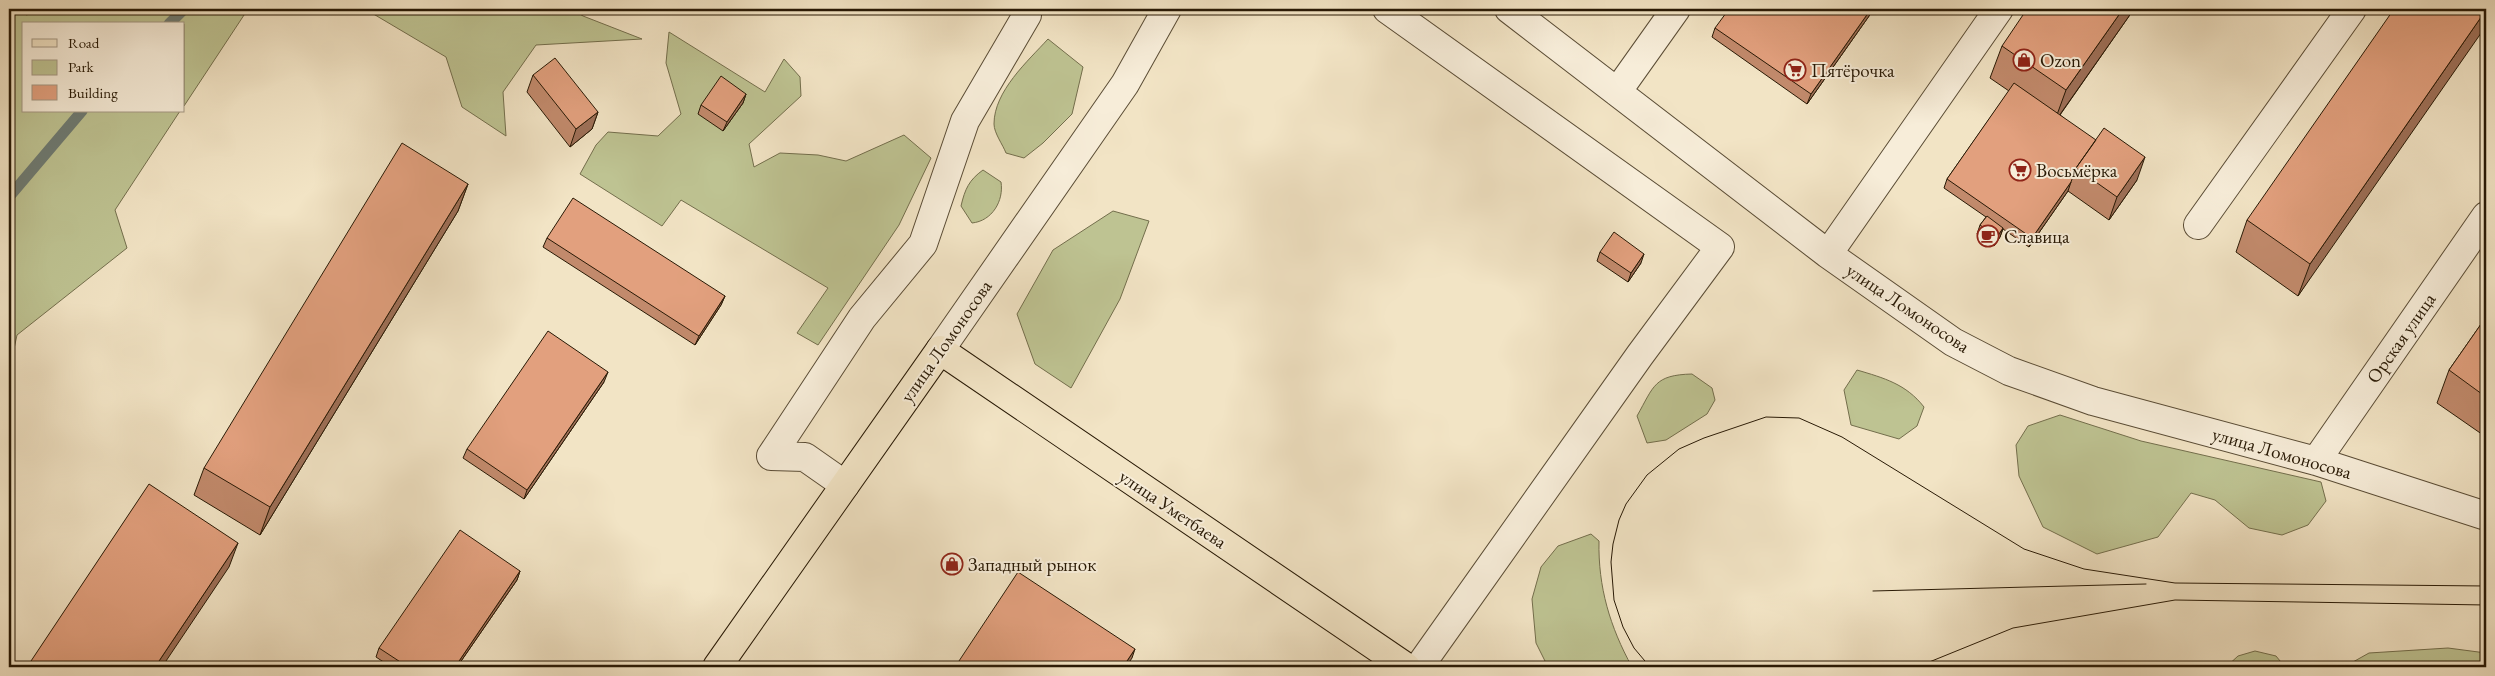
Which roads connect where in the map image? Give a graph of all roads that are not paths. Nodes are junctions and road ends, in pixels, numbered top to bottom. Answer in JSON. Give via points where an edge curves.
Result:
{"nodes":[{"id":1,"x":1167,"y":9,"type":"edge"},
{"id":2,"x":1388,"y":9,"type":"edge"},
{"id":3,"x":1509,"y":9,"type":"edge"},
{"id":4,"x":1676,"y":9,"type":"edge"},
{"id":5,"x":1999,"y":9,"type":"edge"},
{"id":6,"x":2352,"y":9,"type":"edge"},
{"id":7,"x":1028,"y":15,"type":"dead end"},
{"id":8,"x":1617,"y":92,"type":"junction"},
{"id":9,"x":2486,"y":216,"type":"edge"},
{"id":10,"x":2198,"y":225,"type":"dead end"},
{"id":11,"x":1828,"y":254,"type":"junction"},
{"id":12,"x":940,"y":350,"type":"junction"},
{"id":13,"x":2316,"y":460,"type":"junction"},
{"id":14,"x":845,"y":485,"type":"junction"},
{"id":15,"x":2486,"y":516,"type":"edge"},
{"id":16,"x":717,"y":667,"type":"edge"},
{"id":17,"x":1406,"y":667,"type":"edge"},
{"id":18,"x":1419,"y":667,"type":"edge"}],
"edges":[{"from":1,"to":12,"type":"street","name":"улица Ломоносова","via":[[1124,84]]},
{"from":2,"to":18,"type":"street","via":[[1720,247]]},
{"from":3,"to":8,"type":"street","name":"улица Ломоносова"},
{"from":4,"to":8,"type":"street"},
{"from":5,"to":11,"type":"street"},
{"from":6,"to":10,"type":"street"},
{"from":7,"to":14,"type":"street","via":[[965,121],[923,244],[862,318],[771,456],[804,457]]},
{"from":8,"to":11,"type":"street","name":"улица Ломоносова"},
{"from":9,"to":13,"type":"street","name":"Орская улица"},
{"from":11,"to":13,"type":"street","name":"улица Ломоносова","via":[[1953,342],[2009,371],[2093,401]]},
{"from":12,"to":14,"type":"main road","name":"улица Ломоносова"},
{"from":12,"to":17,"type":"main road","name":"улица Уметбаева"},
{"from":13,"to":15,"type":"street","name":"улица Ломоносова"},
{"from":14,"to":16,"type":"main road","name":"улица Ломоносова"}]}
